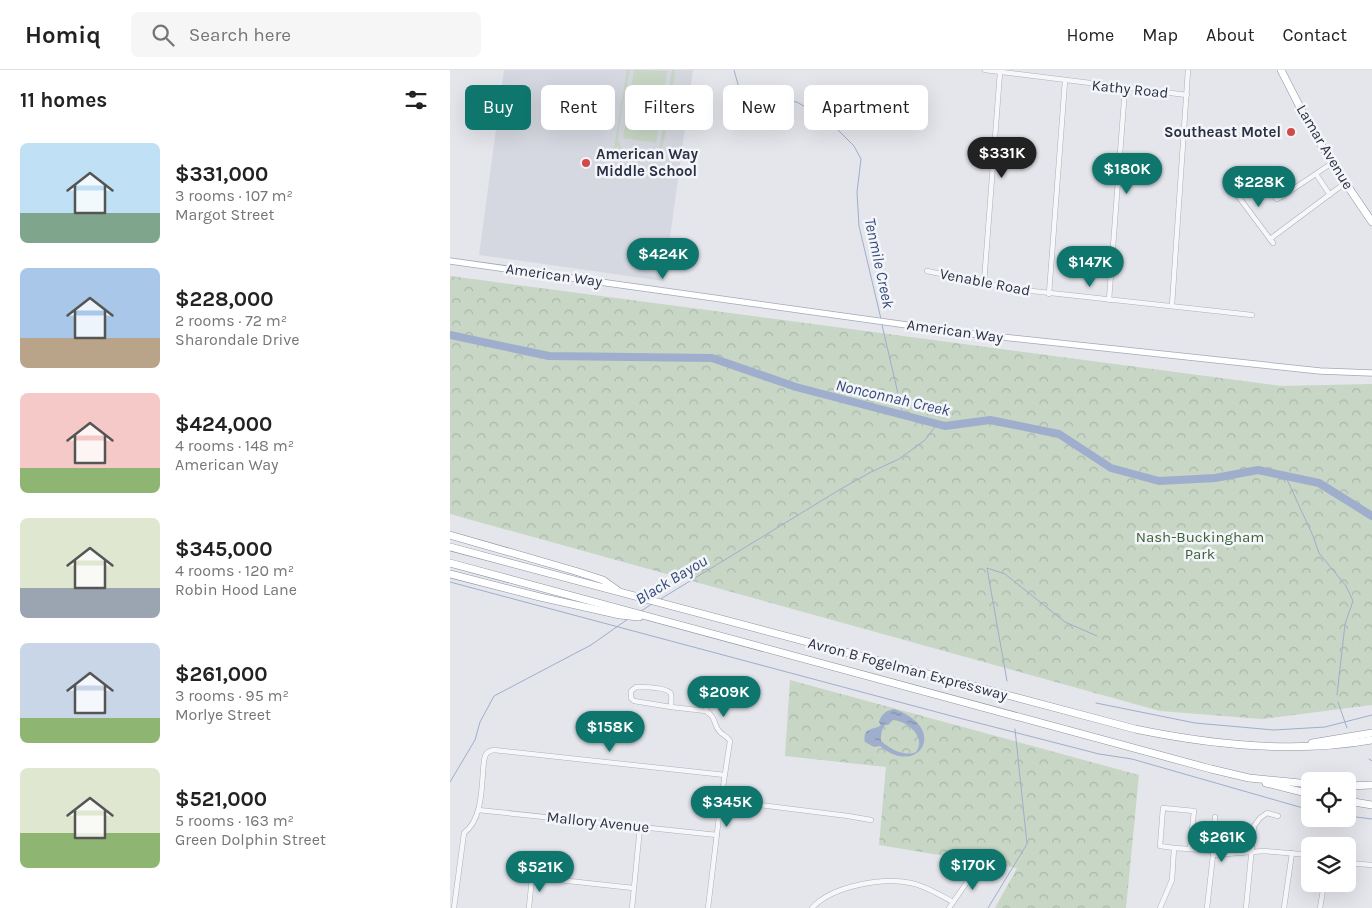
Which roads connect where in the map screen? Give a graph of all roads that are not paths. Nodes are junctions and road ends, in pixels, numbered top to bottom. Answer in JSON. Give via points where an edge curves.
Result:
{"nodes":[{"id":1,"x":985,"y":70,"type":"edge"},
{"id":2,"x":1034,"y":70,"type":"edge"},
{"id":3,"x":1188,"y":70,"type":"edge"},
{"id":4,"x":1281,"y":70,"type":"edge"},
{"id":5,"x":1000,"y":72,"type":"junction"},
{"id":6,"x":1033,"y":77,"type":"junction"},
{"id":7,"x":1065,"y":81,"type":"junction"},
{"id":8,"x":1126,"y":88,"type":"junction"},
{"id":9,"x":1187,"y":95,"type":"junction"},
{"id":10,"x":1332,"y":164,"type":"junction"},
{"id":11,"x":1316,"y":174,"type":"junction"},
{"id":12,"x":1345,"y":183,"type":"junction"},
{"id":13,"x":1229,"y":184,"type":"dead end"},
{"id":14,"x":1235,"y":193,"type":"junction"},
{"id":15,"x":1330,"y":194,"type":"junction"},
{"id":16,"x":1372,"y":222,"type":"edge"},
{"id":17,"x":450,"y":261,"type":"edge"},
{"id":18,"x":927,"y":271,"type":"dead end"},
{"id":19,"x":984,"y":283,"type":"junction"},
{"id":20,"x":1049,"y":294,"type":"junction"},
{"id":21,"x":1109,"y":300,"type":"junction"},
{"id":22,"x":1172,"y":305,"type":"junction"},
{"id":23,"x":1252,"y":315,"type":"dead end"},
{"id":24,"x":1372,"y":373,"type":"edge"},
{"id":25,"x":450,"y":535,"type":"edge"},
{"id":26,"x":450,"y":547,"type":"edge"},
{"id":27,"x":450,"y":563,"type":"edge"},
{"id":28,"x":450,"y":574,"type":"edge"},
{"id":29,"x":621,"y":593,"type":"junction"},
{"id":30,"x":655,"y":618,"type":"junction"},
{"id":31,"x":709,"y":684,"type":"dead end"},
{"id":32,"x":671,"y":707,"type":"junction"},
{"id":33,"x":706,"y":711,"type":"junction"},
{"id":34,"x":1372,"y":733,"type":"edge"},
{"id":35,"x":1372,"y":740,"type":"edge"},
{"id":36,"x":1302,"y":746,"type":"junction"},
{"id":37,"x":725,"y":775,"type":"junction"},
{"id":38,"x":1249,"y":778,"type":"junction"},
{"id":39,"x":1301,"y":783,"type":"edge"},
{"id":40,"x":1372,"y":785,"type":"edge"},
{"id":41,"x":1356,"y":786,"type":"edge"},
{"id":42,"x":1301,"y":792,"type":"edge"},
{"id":43,"x":721,"y":800,"type":"junction"},
{"id":44,"x":1356,"y":802,"type":"edge"},
{"id":45,"x":1372,"y":805,"type":"edge"},
{"id":46,"x":478,"y":810,"type":"junction"},
{"id":47,"x":1278,"y":816,"type":"dead end"},
{"id":48,"x":1215,"y":817,"type":"dead end"},
{"id":49,"x":871,"y":820,"type":"dead end"},
{"id":50,"x":640,"y":827,"type":"junction"},
{"id":51,"x":717,"y":834,"type":"junction"},
{"id":52,"x":1174,"y":848,"type":"junction"},
{"id":53,"x":1190,"y":849,"type":"junction"},
{"id":54,"x":1213,"y":853,"type":"junction"},
{"id":55,"x":1251,"y":853,"type":"junction"},
{"id":56,"x":1292,"y":854,"type":"junction"},
{"id":57,"x":1301,"y":854,"type":"edge"},
{"id":58,"x":981,"y":862,"type":"dead end"},
{"id":59,"x":1356,"y":864,"type":"edge"},
{"id":60,"x":1372,"y":865,"type":"edge"},
{"id":61,"x":633,"y":888,"type":"junction"},
{"id":62,"x":1323,"y":892,"type":"edge"},
{"id":63,"x":953,"y":902,"type":"junction"},
{"id":64,"x":454,"y":908,"type":"edge"},
{"id":65,"x":529,"y":908,"type":"edge"},
{"id":66,"x":632,"y":908,"type":"edge"},
{"id":67,"x":708,"y":908,"type":"edge"},
{"id":68,"x":812,"y":908,"type":"edge"},
{"id":69,"x":950,"y":908,"type":"edge"},
{"id":70,"x":1160,"y":908,"type":"edge"},
{"id":71,"x":1207,"y":908,"type":"edge"},
{"id":72,"x":1246,"y":908,"type":"edge"},
{"id":73,"x":1284,"y":908,"type":"edge"},
{"id":74,"x":1322,"y":908,"type":"edge"}],
"edges":[{"from":1,"to":5,"type":"street","name":"Kathy Road"},
{"from":2,"to":6,"type":"street"},
{"from":3,"to":9,"type":"street"},
{"from":4,"to":10,"type":"highway","name":"Lamar Avenue"},
{"from":5,"to":6,"type":"street","name":"Kathy Road"},
{"from":5,"to":19,"type":"street"},
{"from":6,"to":7,"type":"street","name":"Kathy Road"},
{"from":7,"to":8,"type":"street","name":"Kathy Road"},
{"from":7,"to":20,"type":"street"},
{"from":8,"to":9,"type":"street","name":"Kathy Road"},
{"from":8,"to":21,"type":"street"},
{"from":9,"to":22,"type":"street"},
{"from":10,"to":11,"type":"street"},
{"from":10,"to":12,"type":"highway","name":"Lamar Avenue"},
{"from":11,"to":14,"type":"street","via":[[1277,199],[1257,177],[1252,176],[1239,185]]},
{"from":11,"to":15,"type":"street"},
{"from":12,"to":15,"type":"street"},
{"from":12,"to":16,"type":"highway","name":"Lamar Avenue"},
{"from":13,"to":14,"type":"street"},
{"from":14,"to":15,"type":"street","via":[[1271,241]]},
{"from":17,"to":24,"type":"main road","name":"American Way","via":[[1022,340],[1320,371]]},
{"from":18,"to":19,"type":"street","name":"Venable Road"},
{"from":19,"to":20,"type":"street","name":"Venable Road"},
{"from":20,"to":21,"type":"street","name":"Venable Road"},
{"from":21,"to":22,"type":"street","name":"Venable Road"},
{"from":22,"to":23,"type":"street","name":"Venable Road"},
{"from":25,"to":29,"type":"highway","via":[[575,570],[603,580]]},
{"from":26,"to":29,"type":"highway","name":"Avron B Fogelman Expressway"},
{"from":27,"to":30,"type":"highway","name":"Avron B Fogelman Expressway"},
{"from":28,"to":30,"type":"highway","via":[[620,616]]},
{"from":29,"to":36,"type":"highway","name":"Avron B Fogelman Expressway","via":[[1135,730],[1208,742]]},
{"from":30,"to":38,"type":"highway","name":"Avron B Fogelman Expressway"},
{"from":31,"to":33,"type":"street"},
{"from":32,"to":32,"type":"street","via":[[671,695],[666,690],[636,687],[632,691],[631,698],[636,702]]},
{"from":32,"to":33,"type":"street"},
{"from":33,"to":37,"type":"street","via":[[713,715],[721,732],[729,738]]},
{"from":34,"to":36,"type":"highway"},
{"from":35,"to":36,"type":"highway","name":"Avron B Fogelman Expressway"},
{"from":37,"to":43,"type":"street"},
{"from":37,"to":46,"type":"street","via":[[489,750],[485,754]]},
{"from":38,"to":39,"type":"highway","name":"Avron B Fogelman Expressway"},
{"from":38,"to":42,"type":"highway"},
{"from":40,"to":41,"type":"highway"},
{"from":43,"to":49,"type":"street"},
{"from":43,"to":51,"type":"street"},
{"from":44,"to":45,"type":"highway"},
{"from":46,"to":50,"type":"street","name":"Mallory Avenue"},
{"from":46,"to":64,"type":"street","via":[[472,827],[464,832]]},
{"from":47,"to":55,"type":"street","via":[[1267,813],[1254,826]]},
{"from":48,"to":54,"type":"street"},
{"from":50,"to":51,"type":"street","name":"Mallory Avenue"},
{"from":50,"to":61,"type":"street"},
{"from":51,"to":67,"type":"street"},
{"from":52,"to":53,"type":"street"},
{"from":52,"to":53,"type":"street","via":[[1160,846],[1163,808],[1194,811]]},
{"from":52,"to":70,"type":"street","via":[[1172,880]]},
{"from":53,"to":54,"type":"street"},
{"from":54,"to":55,"type":"street"},
{"from":54,"to":71,"type":"street"},
{"from":55,"to":56,"type":"street"},
{"from":55,"to":72,"type":"street"},
{"from":56,"to":57,"type":"street"},
{"from":56,"to":73,"type":"street"},
{"from":58,"to":63,"type":"street"},
{"from":59,"to":60,"type":"street"},
{"from":61,"to":65,"type":"street","via":[[532,877]]},
{"from":61,"to":66,"type":"street"},
{"from":62,"to":74,"type":"street"},
{"from":63,"to":68,"type":"street","via":[[919,885],[888,881],[842,890],[822,899]]},
{"from":63,"to":69,"type":"street"}]}
